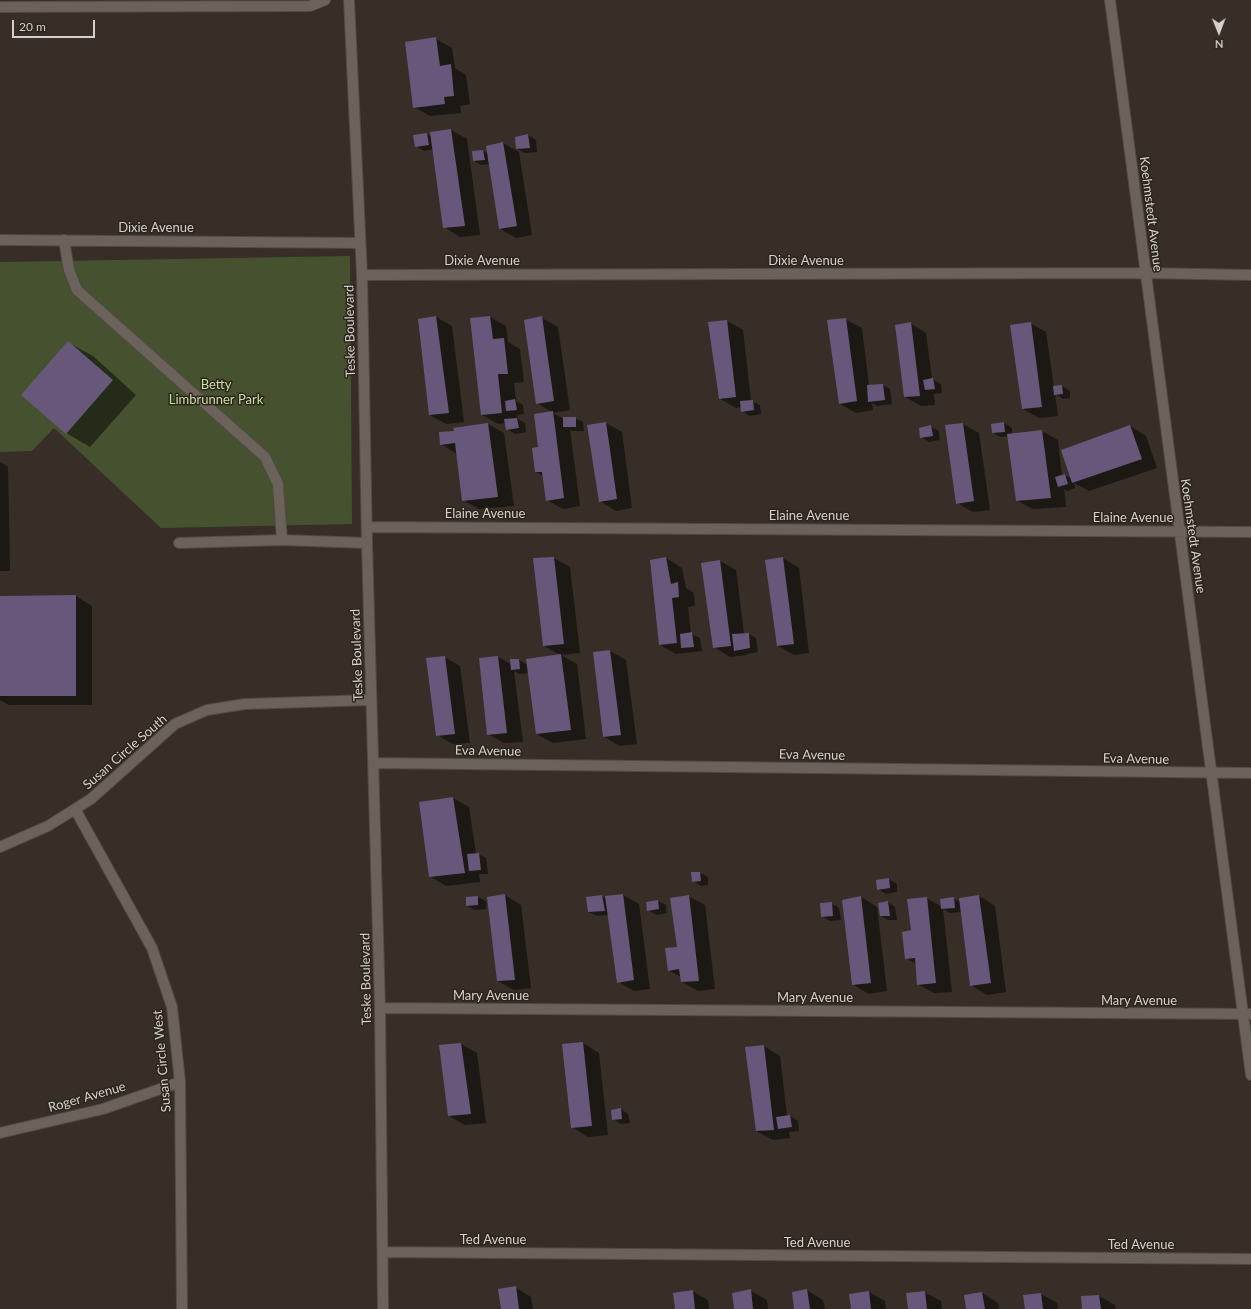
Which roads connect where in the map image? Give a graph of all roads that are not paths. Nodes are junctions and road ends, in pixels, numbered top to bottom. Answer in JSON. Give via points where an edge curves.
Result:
{"nodes":[{"id":1,"x":325,"y":0,"type":"edge"},
{"id":2,"x":349,"y":0,"type":"edge"},
{"id":3,"x":1110,"y":0,"type":"edge"},
{"id":4,"x":0,"y":6,"type":"edge"},
{"id":5,"x":0,"y":240,"type":"edge"},
{"id":6,"x":64,"y":240,"type":"junction"},
{"id":7,"x":360,"y":243,"type":"junction"},
{"id":8,"x":1146,"y":273,"type":"junction"},
{"id":9,"x":362,"y":275,"type":"junction"},
{"id":10,"x":1251,"y":275,"type":"edge"},
{"id":11,"x":367,"y":527,"type":"junction"},
{"id":12,"x":1179,"y":532,"type":"junction"},
{"id":13,"x":1251,"y":532,"type":"edge"},
{"id":14,"x":282,"y":540,"type":"junction"},
{"id":15,"x":179,"y":543,"type":"dead end"},
{"id":16,"x":367,"y":543,"type":"junction"},
{"id":17,"x":371,"y":700,"type":"junction"},
{"id":18,"x":373,"y":763,"type":"junction"},
{"id":19,"x":1212,"y":773,"type":"junction"},
{"id":20,"x":1251,"y":773,"type":"edge"},
{"id":21,"x":75,"y":809,"type":"junction"},
{"id":22,"x":0,"y":847,"type":"edge"},
{"id":23,"x":380,"y":1008,"type":"junction"},
{"id":24,"x":1247,"y":1014,"type":"edge"},
{"id":25,"x":1251,"y":1075,"type":"edge"},
{"id":26,"x":180,"y":1082,"type":"junction"},
{"id":27,"x":0,"y":1133,"type":"edge"},
{"id":28,"x":383,"y":1252,"type":"junction"},
{"id":29,"x":1251,"y":1259,"type":"edge"},
{"id":30,"x":182,"y":1309,"type":"edge"},
{"id":31,"x":383,"y":1309,"type":"edge"}],
"edges":[{"from":1,"to":4,"type":"street","via":[[310,6]]},
{"from":2,"to":7,"type":"street","name":"Teske Boulevard"},
{"from":3,"to":8,"type":"street","name":"Koehmstedt Avenue"},
{"from":5,"to":6,"type":"street","name":"Dixie Avenue"},
{"from":6,"to":7,"type":"street","name":"Dixie Avenue"},
{"from":6,"to":14,"type":"street","via":[[69,270],[77,290],[265,457],[278,484]]},
{"from":7,"to":9,"type":"street","name":"Teske Boulevard"},
{"from":8,"to":9,"type":"street","name":"Dixie Avenue"},
{"from":8,"to":10,"type":"street","name":"Dixie Avenue"},
{"from":8,"to":12,"type":"street","name":"Koehmstedt Avenue"},
{"from":9,"to":11,"type":"street","name":"Teske Boulevard"},
{"from":11,"to":12,"type":"street","name":"Elaine Avenue"},
{"from":11,"to":16,"type":"street","name":"Teske Boulevard"},
{"from":12,"to":13,"type":"street","name":"Elaine Avenue"},
{"from":12,"to":19,"type":"street","name":"Koehmstedt Avenue"},
{"from":14,"to":15,"type":"street"},
{"from":14,"to":16,"type":"street"},
{"from":16,"to":17,"type":"street","name":"Teske Boulevard"},
{"from":17,"to":18,"type":"street","name":"Teske Boulevard"},
{"from":17,"to":21,"type":"street","name":"Susan Circle South","via":[[245,704],[207,710],[175,724],[91,799]]},
{"from":18,"to":19,"type":"street","name":"Eva Avenue"},
{"from":18,"to":23,"type":"street","name":"Teske Boulevard"},
{"from":19,"to":20,"type":"street","name":"Eva Avenue"},
{"from":19,"to":24,"type":"street","name":"Koehmstedt Avenue"},
{"from":21,"to":22,"type":"street","name":"Susan Circle South","via":[[48,826]]},
{"from":21,"to":26,"type":"street","name":"Susan Circle West","via":[[152,948],[172,1007]]},
{"from":23,"to":24,"type":"street","name":"Mary Avenue"},
{"from":23,"to":28,"type":"street","name":"Teske Boulevard"},
{"from":24,"to":25,"type":"street","name":"Koehmstedt Avenue"},
{"from":26,"to":27,"type":"street","name":"Roger Avenue","via":[[103,1109]]},
{"from":26,"to":30,"type":"street","name":"Susan Circle West"},
{"from":28,"to":29,"type":"street","name":"Ted Avenue"},
{"from":28,"to":31,"type":"street","name":"Teske Boulevard"}]}
